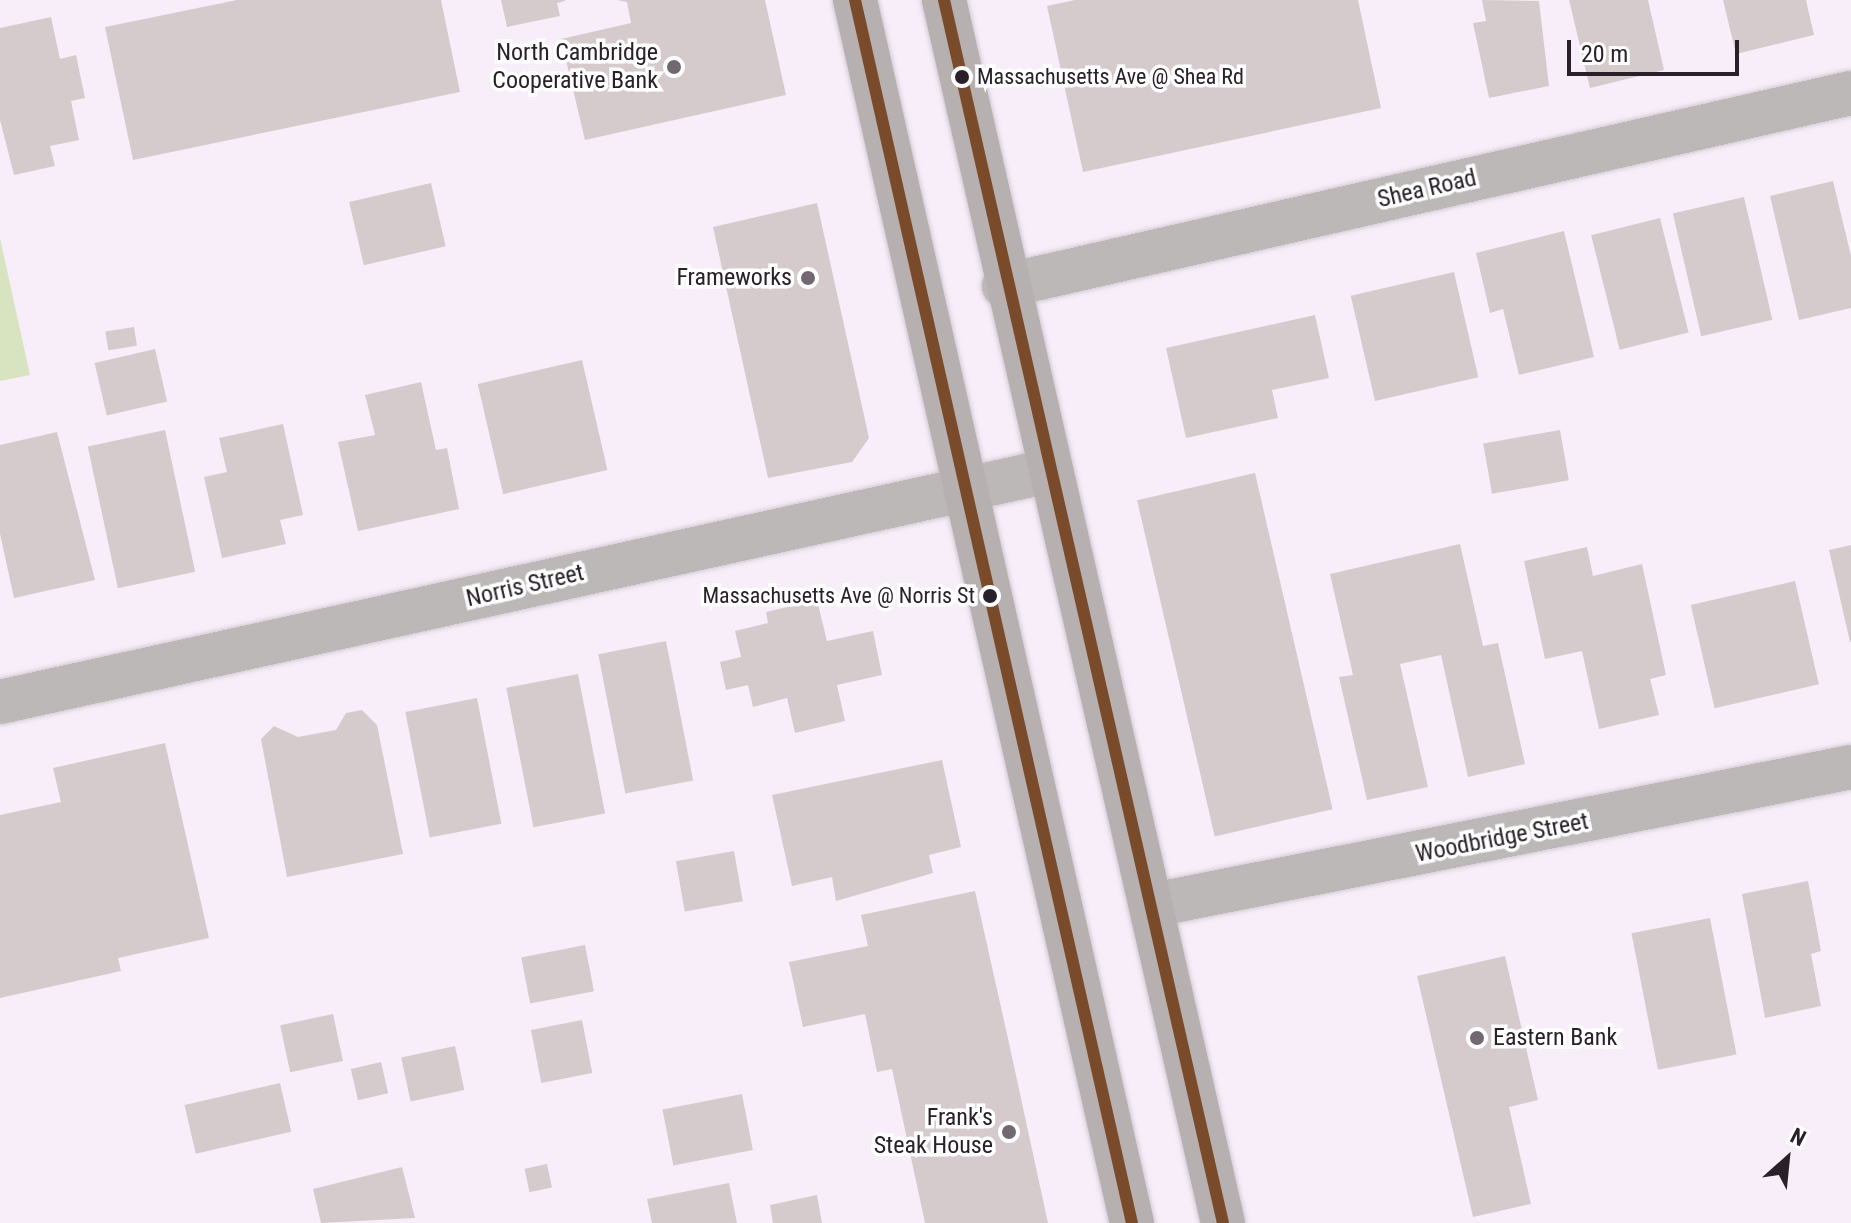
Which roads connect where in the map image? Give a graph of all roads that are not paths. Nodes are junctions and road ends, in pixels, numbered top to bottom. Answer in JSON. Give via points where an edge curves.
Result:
{"nodes":[{"id":1,"x":855,"y":0,"type":"edge"},
{"id":2,"x":944,"y":0,"type":"edge"},
{"id":3,"x":1851,"y":93,"type":"edge"},
{"id":4,"x":1004,"y":286,"type":"junction"},
{"id":5,"x":1049,"y":471,"type":"junction"},
{"id":6,"x":969,"y":487,"type":"junction"},
{"id":7,"x":0,"y":702,"type":"edge"},
{"id":8,"x":1851,"y":767,"type":"edge"},
{"id":9,"x":1153,"y":905,"type":"junction"},
{"id":10,"x":1132,"y":1223,"type":"edge"},
{"id":11,"x":1223,"y":1223,"type":"edge"}],
"edges":[{"from":1,"to":6,"type":"main road"},
{"from":2,"to":4,"type":"main road"},
{"from":3,"to":4,"type":"street","name":"Shea Road"},
{"from":4,"to":5,"type":"main road"},
{"from":5,"to":6,"type":"street","name":"Norris Street"},
{"from":5,"to":9,"type":"main road"},
{"from":6,"to":7,"type":"street","name":"Norris Street"},
{"from":6,"to":10,"type":"main road"},
{"from":8,"to":9,"type":"street","name":"Woodbridge Street"},
{"from":9,"to":11,"type":"main road"}]}
